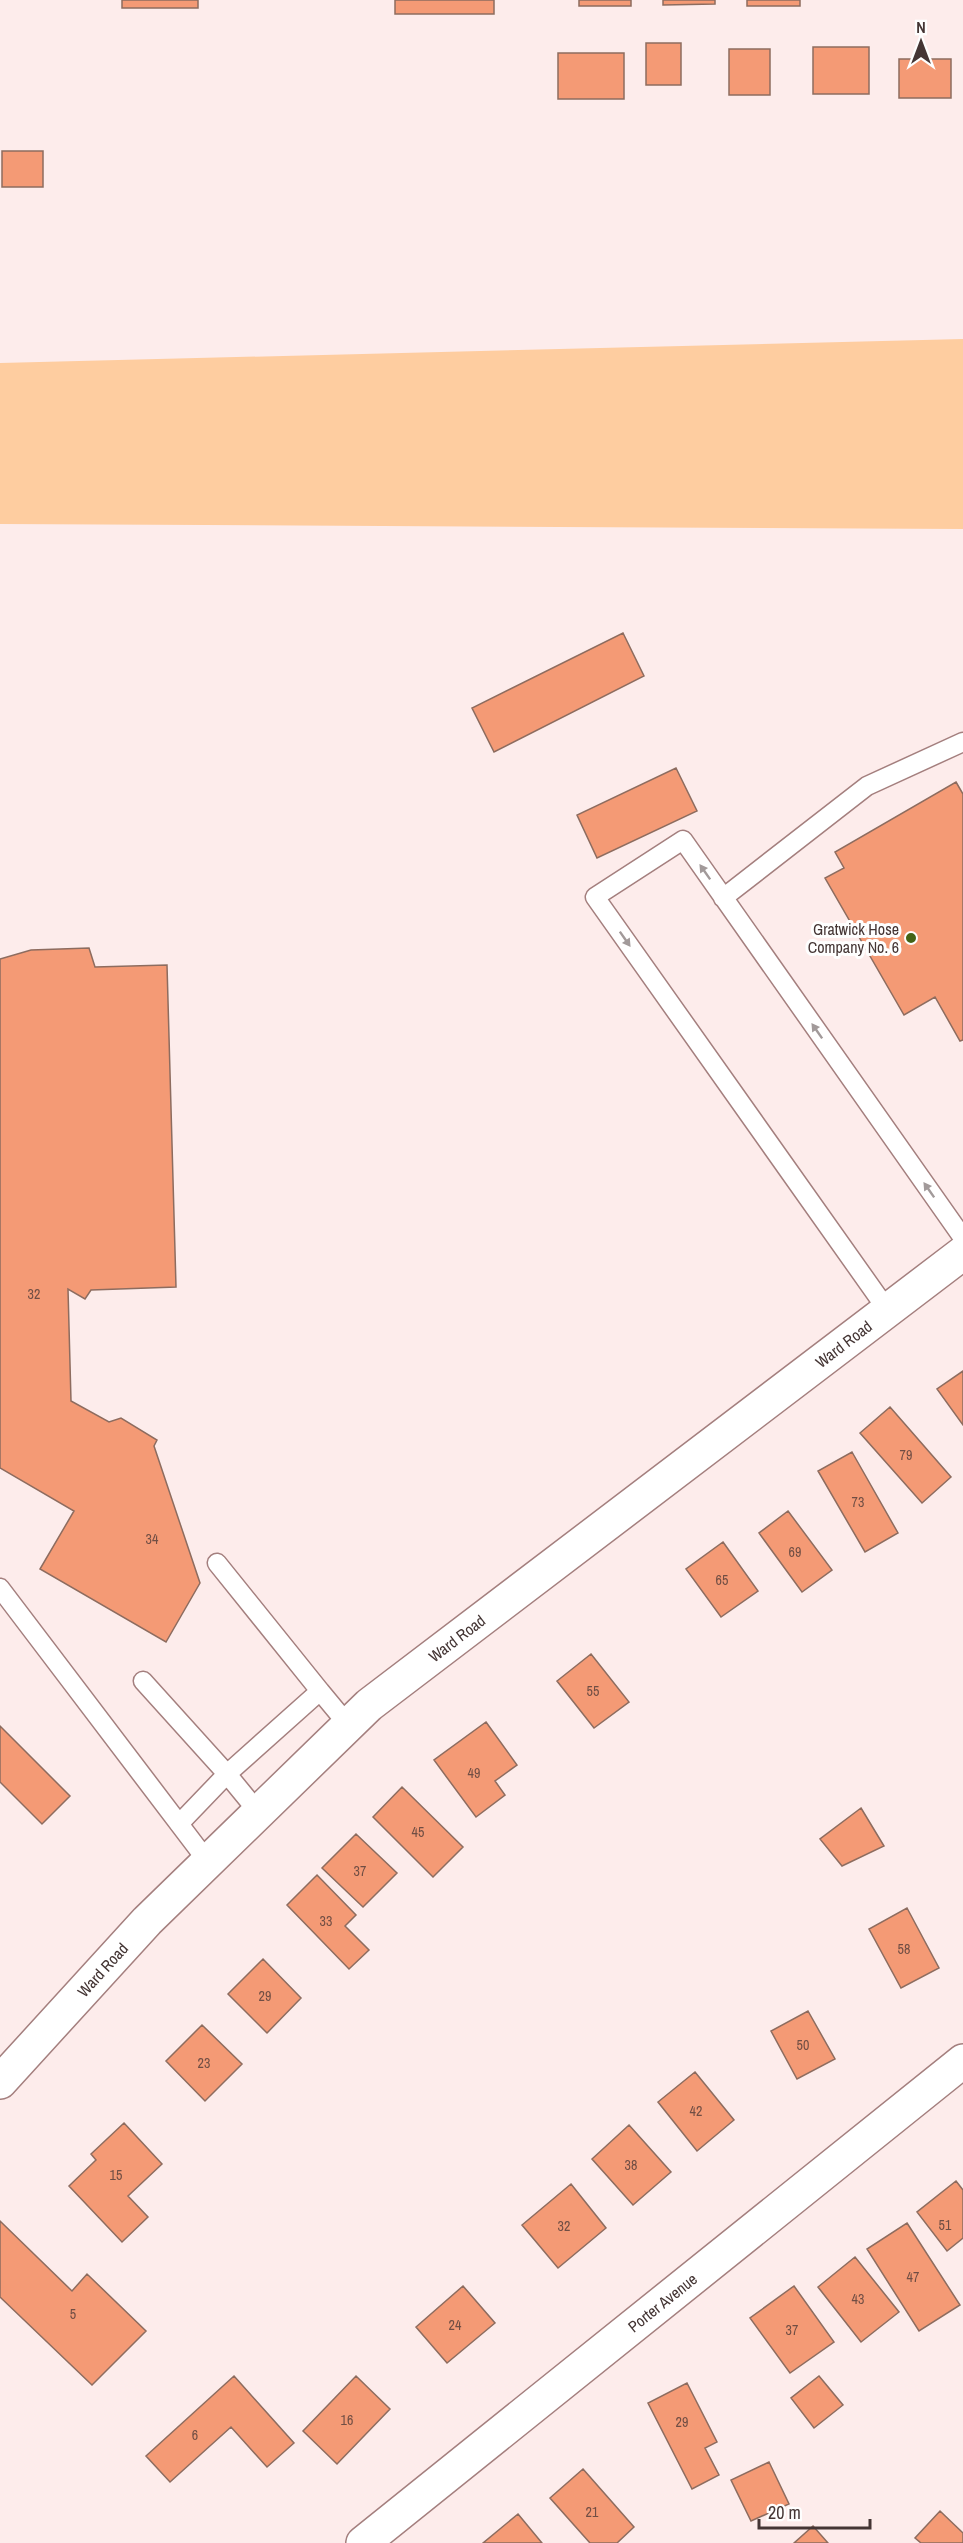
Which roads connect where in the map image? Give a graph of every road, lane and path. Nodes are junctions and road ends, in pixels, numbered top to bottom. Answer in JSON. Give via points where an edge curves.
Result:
{"nodes":[{"id":1,"x":963,"y":742,"type":"edge"},
{"id":2,"x":723,"y":898,"type":"junction"},
{"id":3,"x":963,"y":1238,"type":"edge"},
{"id":4,"x":963,"y":1253,"type":"edge"},
{"id":5,"x":888,"y":1311,"type":"junction"},
{"id":6,"x":217,"y":1563,"type":"dead end"},
{"id":7,"x":0,"y":1588,"type":"edge"},
{"id":8,"x":143,"y":1681,"type":"dead end"},
{"id":9,"x":320,"y":1691,"type":"junction"},
{"id":10,"x":349,"y":1726,"type":"junction"},
{"id":11,"x":227,"y":1774,"type":"junction"},
{"id":12,"x":259,"y":1813,"type":"junction"},
{"id":13,"x":179,"y":1824,"type":"junction"},
{"id":14,"x":208,"y":1862,"type":"junction"},
{"id":15,"x":963,"y":2061,"type":"edge"},
{"id":16,"x":0,"y":2082,"type":"edge"},
{"id":17,"x":363,"y":2543,"type":"edge"}],
"edges":[{"from":1,"to":2,"type":"lane","via":[[867,786]]},
{"from":3,"to":2,"type":"lane","one_way":true},
{"from":2,"to":5,"type":"lane","one_way":true,"via":[[683,840],[595,897]]},
{"from":4,"to":5,"type":"main road","name":"Ward Road"},
{"from":5,"to":10,"type":"main road","name":"Ward Road","via":[[369,1705]]},
{"from":6,"to":9,"type":"lane"},
{"from":7,"to":13,"type":"lane"},
{"from":8,"to":11,"type":"lane"},
{"from":9,"to":10,"type":"lane"},
{"from":9,"to":11,"type":"lane"},
{"from":10,"to":12,"type":"main road","name":"Ward Road"},
{"from":11,"to":12,"type":"lane"},
{"from":11,"to":13,"type":"lane"},
{"from":12,"to":14,"type":"main road","name":"Ward Road"},
{"from":13,"to":14,"type":"lane"},
{"from":14,"to":16,"type":"main road","name":"Ward Road","via":[[147,1921]]},
{"from":15,"to":17,"type":"main road","name":"Porter Avenue"}]}
